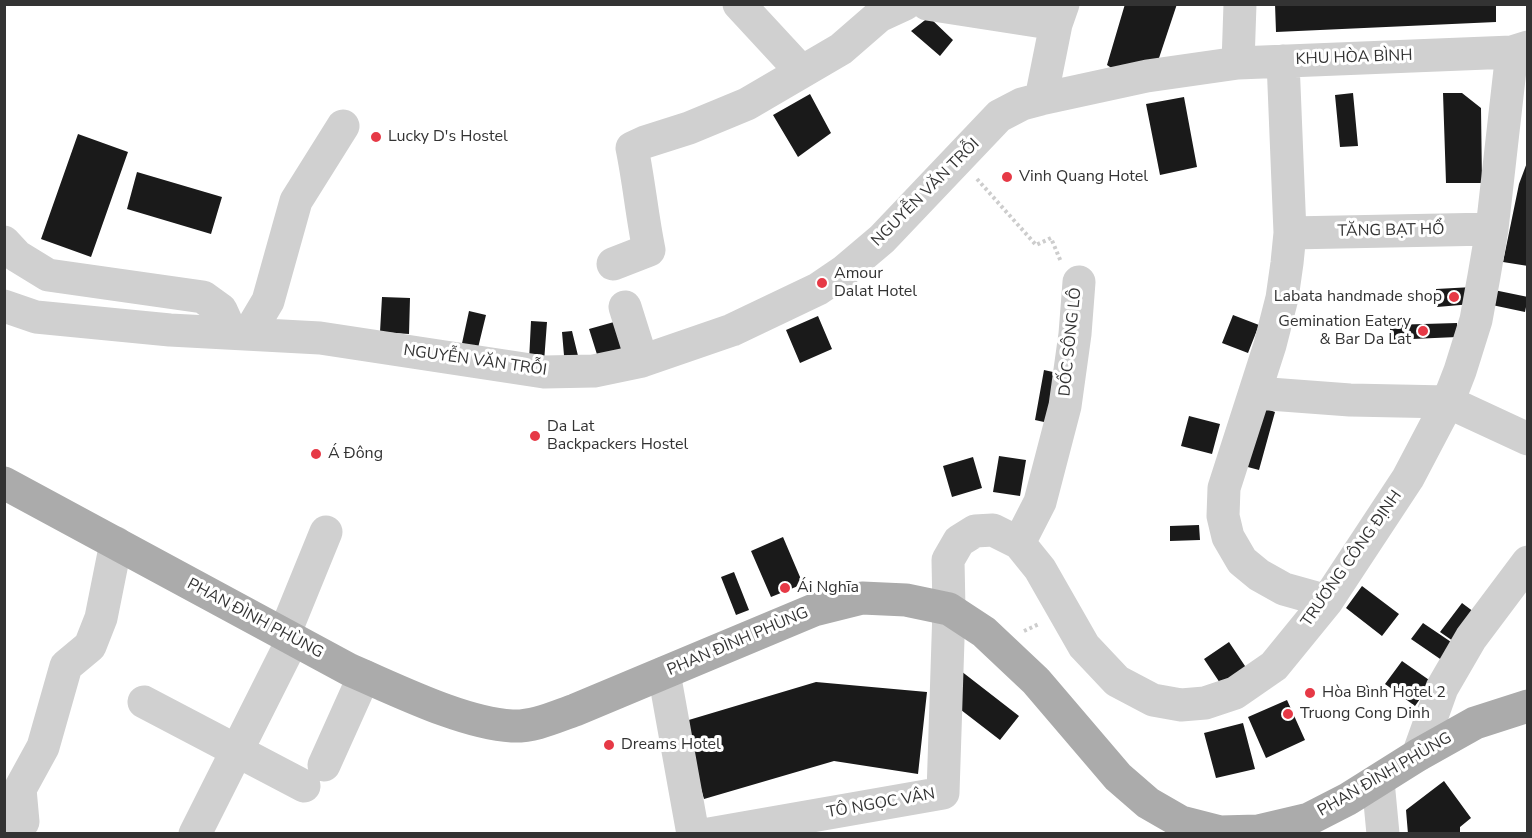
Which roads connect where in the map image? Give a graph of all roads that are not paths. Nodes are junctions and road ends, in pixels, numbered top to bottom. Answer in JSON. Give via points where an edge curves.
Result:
{"nodes":[{"id":1,"x":739,"y":4,"type":"edge"},
{"id":2,"x":927,"y":4,"type":"edge"},
{"id":3,"x":1240,"y":4,"type":"edge"},
{"id":4,"x":892,"y":10,"type":"edge"},
{"id":5,"x":1059,"y":14,"type":"edge"},
{"id":6,"x":1520,"y":50,"type":"edge"},
{"id":7,"x":1283,"y":61,"type":"junction"},
{"id":8,"x":1238,"y":63,"type":"junction"},
{"id":9,"x":801,"y":71,"type":"junction"},
{"id":10,"x":1041,"y":99,"type":"junction"},
{"id":11,"x":343,"y":126,"type":"dead end"},
{"id":12,"x":1492,"y":229,"type":"junction"},
{"id":13,"x":1290,"y":233,"type":"junction"},
{"id":14,"x":4,"y":242,"type":"edge"},
{"id":15,"x":613,"y":264,"type":"dead end"},
{"id":16,"x":1079,"y":282,"type":"road end"},
{"id":17,"x":4,"y":306,"type":"edge"},
{"id":18,"x":625,"y":307,"type":"dead end"},
{"id":19,"x":240,"y":332,"type":"junction"},
{"id":20,"x":642,"y":361,"type":"junction"},
{"id":21,"x":1256,"y":393,"type":"junction"},
{"id":22,"x":1448,"y":402,"type":"junction"},
{"id":23,"x":1527,"y":440,"type":"edge"},
{"id":24,"x":4,"y":483,"type":"edge"},
{"id":25,"x":326,"y":532,"type":"dead end"},
{"id":26,"x":116,"y":543,"type":"junction"},
{"id":27,"x":1019,"y":543,"type":"junction"},
{"id":28,"x":1527,"y":562,"type":"edge"},
{"id":29,"x":1327,"y":601,"type":"junction"},
{"id":30,"x":949,"y":609,"type":"junction"},
{"id":31,"x":288,"y":637,"type":"junction"},
{"id":32,"x":664,"y":673,"type":"junction"},
{"id":33,"x":364,"y":676,"type":"junction"},
{"id":34,"x":144,"y":702,"type":"dead end"},
{"id":35,"x":1527,"y":706,"type":"edge"},
{"id":36,"x":237,"y":750,"type":"junction"},
{"id":37,"x":1418,"y":755,"type":"junction"},
{"id":38,"x":1378,"y":781,"type":"junction"},
{"id":39,"x":4,"y":830,"type":"edge"},
{"id":40,"x":195,"y":834,"type":"edge"},
{"id":41,"x":693,"y":834,"type":"edge"},
{"id":42,"x":709,"y":834,"type":"edge"},
{"id":43,"x":1383,"y":834,"type":"edge"}],
"edges":[{"from":1,"to":9,"type":"street"},
{"from":2,"to":5,"type":"street"},
{"from":3,"to":8,"type":"street"},
{"from":4,"to":9,"type":"street","via":[[841,49]]},
{"from":5,"to":10,"type":"street"},
{"from":6,"to":7,"type":"street","name":"KHU HÒA BÌNH"},
{"from":6,"to":12,"type":"street","name":"TRƯƠNG CÔNG ĐỊNH"},
{"from":7,"to":8,"type":"street","name":"KHU HÒA BÌNH"},
{"from":7,"to":13,"type":"street"},
{"from":8,"to":10,"type":"street","name":"NGUYỄN VĂN TRỖI","via":[[1147,76]]},
{"from":9,"to":15,"type":"street","via":[[747,104],[632,148],[649,250]]},
{"from":10,"to":20,"type":"street","name":"NGUYỄN VĂN TRỖI","via":[[999,116],[882,238],[818,289],[732,330]]},
{"from":11,"to":19,"type":"street","via":[[296,201],[268,301]]},
{"from":12,"to":13,"type":"street","name":"TĂNG BẠT HỔ"},
{"from":12,"to":22,"type":"street","name":"TRƯƠNG CÔNG ĐỊNH","via":[[1476,320]]},
{"from":13,"to":21,"type":"street","via":[[1282,298]]},
{"from":14,"to":19,"type":"street","via":[[17,256],[48,275],[203,297]]},
{"from":16,"to":27,"type":"street","name":"DỐC SÔNG LÔ","via":[[1065,406],[1040,502]]},
{"from":17,"to":19,"type":"street","name":"NGUYỄN VĂN TRỖI","via":[[36,317],[170,330]]},
{"from":18,"to":20,"type":"street"},
{"from":19,"to":20,"type":"street","name":"NGUYỄN VĂN TRỖI","via":[[320,338],[544,372],[594,371]]},
{"from":21,"to":22,"type":"street"},
{"from":21,"to":29,"type":"street","via":[[1224,488],[1223,516],[1228,537],[1242,561],[1259,575],[1284,589]]},
{"from":22,"to":23,"type":"street"},
{"from":22,"to":29,"type":"street","name":"TRƯƠNG CÔNG ĐỊNH","via":[[1408,478]]},
{"from":24,"to":26,"type":"main road","name":"PHAN ĐÌNH PHÙNG"},
{"from":25,"to":31,"type":"street"},
{"from":26,"to":31,"type":"main road","name":"PHAN ĐÌNH PHÙNG"},
{"from":26,"to":39,"type":"street","via":[[101,618],[90,646],[66,666],[43,747],[20,789],[23,822]]},
{"from":27,"to":29,"type":"street","name":"TRƯƠNG CÔNG ĐỊNH","via":[[1040,569],[1084,646],[1117,681],[1153,700],[1181,705],[1205,703],[1235,693],[1274,666]]},
{"from":27,"to":30,"type":"street","name":"TRƯƠNG CÔNG ĐỊNH","via":[[993,530],[975,531],[959,541],[948,560]]},
{"from":28,"to":37,"type":"street","via":[[1471,638],[1442,688]]},
{"from":30,"to":32,"type":"main road","name":"PHAN ĐÌNH PHÙNG","via":[[906,600],[862,598],[803,614]]},
{"from":30,"to":38,"type":"main road","name":"PHAN ĐÌNH PHÙNG","via":[[984,632],[1036,681],[1118,777],[1148,803],[1181,822],[1220,832],[1258,831],[1309,819]]},
{"from":30,"to":42,"type":"street","name":"TÔ NGỌC VÂN","via":[[943,793]]},
{"from":31,"to":33,"type":"main road","name":"PHAN ĐÌNH PHÙNG"},
{"from":31,"to":36,"type":"street"},
{"from":32,"to":33,"type":"main road","name":"PHAN ĐÌNH PHÙNG","via":[[555,717],[512,726],[451,711]]},
{"from":32,"to":41,"type":"street"},
{"from":33,"to":36,"type":"street","via":[[314,776]]},
{"from":34,"to":36,"type":"street"},
{"from":35,"to":37,"type":"main road","name":"PHAN ĐÌNH PHÙNG","via":[[1475,723]]},
{"from":36,"to":40,"type":"street"},
{"from":37,"to":38,"type":"main road","name":"PHAN ĐÌNH PHÙNG"},
{"from":38,"to":43,"type":"street"}]}
